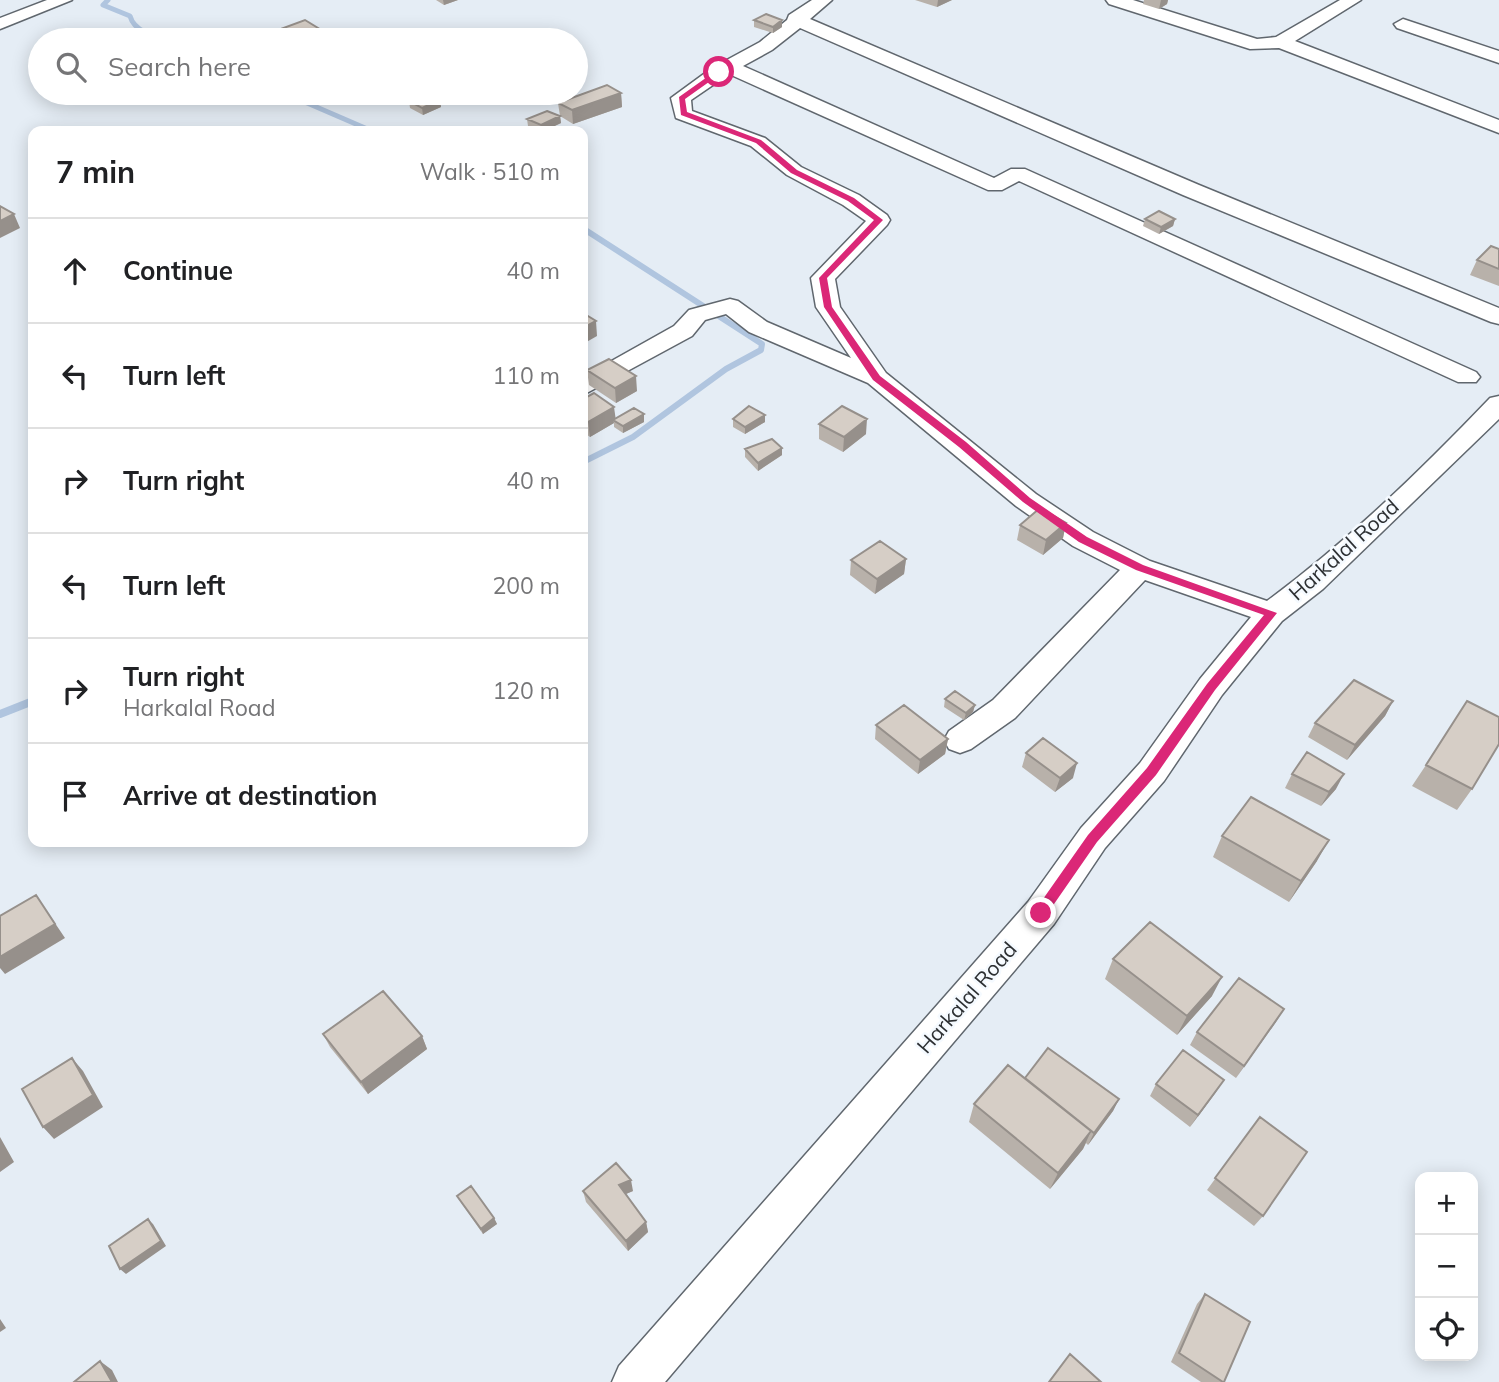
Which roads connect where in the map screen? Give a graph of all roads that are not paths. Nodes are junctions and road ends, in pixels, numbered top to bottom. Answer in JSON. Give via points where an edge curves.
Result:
{"nodes":[{"id":1,"x":63,"y":0,"type":"edge"},
{"id":2,"x":823,"y":0,"type":"edge"},
{"id":3,"x":1117,"y":0,"type":"edge"},
{"id":4,"x":1352,"y":0,"type":"edge"},
{"id":5,"x":795,"y":19,"type":"junction"},
{"id":6,"x":0,"y":24,"type":"edge"},
{"id":7,"x":1404,"y":24,"type":"dead end"},
{"id":8,"x":1300,"y":31,"type":"junction"},
{"id":9,"x":1281,"y":42,"type":"junction"},
{"id":10,"x":1499,"y":57,"type":"edge"},
{"id":11,"x":729,"y":67,"type":"junction"},
{"id":12,"x":1449,"y":87,"type":"dead end"},
{"id":13,"x":1499,"y":127,"type":"edge"},
{"id":14,"x":1499,"y":317,"type":"edge"},
{"id":15,"x":1467,"y":377,"type":"dead end"},
{"id":16,"x":877,"y":378,"type":"junction"},
{"id":17,"x":588,"y":382,"type":"edge"},
{"id":18,"x":1499,"y":404,"type":"edge"},
{"id":19,"x":1140,"y":568,"type":"junction"},
{"id":20,"x":1271,"y":613,"type":"junction"},
{"id":21,"x":960,"y":740,"type":"dead end"},
{"id":22,"x":635,"y":1382,"type":"edge"}],
"edges":[{"from":1,"to":6,"type":"street"},
{"from":2,"to":5,"type":"street"},
{"from":3,"to":9,"type":"street","via":[[1256,45]]},
{"from":4,"to":8,"type":"street"},
{"from":5,"to":11,"type":"street","via":[[766,46]]},
{"from":5,"to":14,"type":"street"},
{"from":7,"to":10,"type":"street"},
{"from":8,"to":9,"type":"street"},
{"from":8,"to":12,"type":"street"},
{"from":9,"to":13,"type":"street"},
{"from":11,"to":15,"type":"street","via":[[996,186],[1017,173]]},
{"from":11,"to":16,"type":"street","via":[[681,98],[684,114],[758,142],[794,171],[879,220],[823,278],[828,307]]},
{"from":16,"to":17,"type":"street","via":[[758,327],[730,306],[697,315],[683,331]]},
{"from":16,"to":19,"type":"street","via":[[1026,500],[1083,539]]},
{"from":18,"to":20,"type":"street","name":"Harkalal Road","via":[[1312,582]]},
{"from":19,"to":20,"type":"street"},
{"from":19,"to":21,"type":"street","via":[[1004,709]]},
{"from":20,"to":22,"type":"street","name":"Harkalal Road","via":[[1211,687],[1152,772],[1093,838],[1041,913]]}]}
